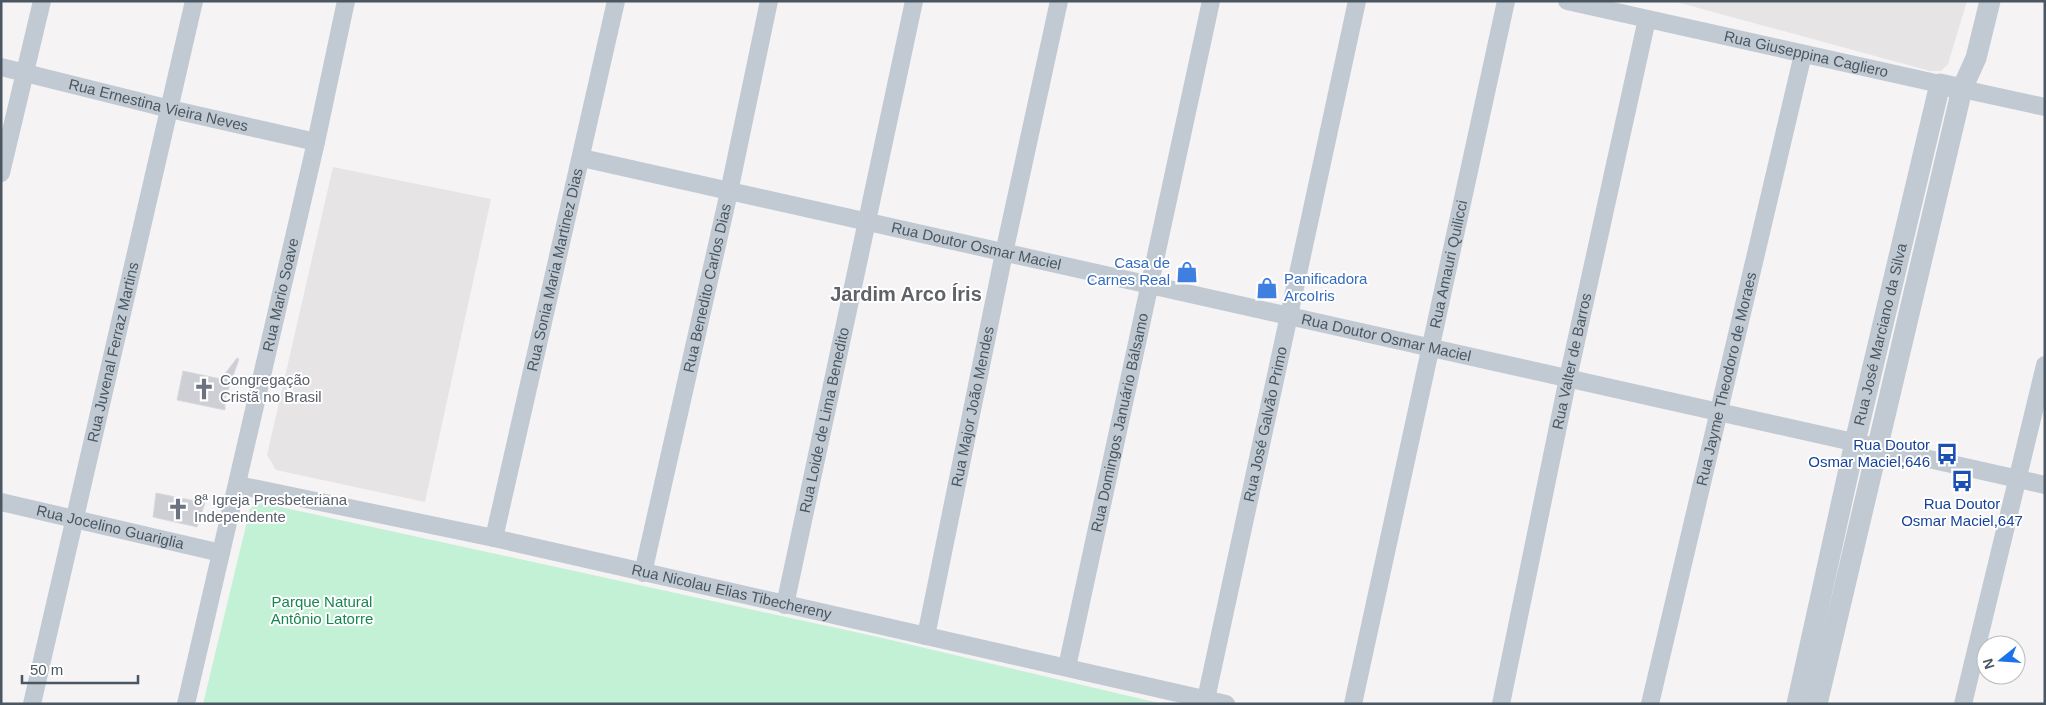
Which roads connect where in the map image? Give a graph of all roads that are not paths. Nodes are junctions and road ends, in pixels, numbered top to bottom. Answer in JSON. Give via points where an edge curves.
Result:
{"nodes":[{"id":1,"x":42,"y":1,"type":"edge"},
{"id":2,"x":194,"y":1,"type":"edge"},
{"id":3,"x":346,"y":1,"type":"edge"},
{"id":4,"x":616,"y":1,"type":"edge"},
{"id":5,"x":769,"y":1,"type":"edge"},
{"id":6,"x":914,"y":1,"type":"edge"},
{"id":7,"x":1060,"y":1,"type":"edge"},
{"id":8,"x":1212,"y":1,"type":"edge"},
{"id":9,"x":1357,"y":1,"type":"edge"},
{"id":10,"x":1506,"y":1,"type":"edge"},
{"id":11,"x":1567,"y":1,"type":"edge"},
{"id":12,"x":1990,"y":1,"type":"edge"},
{"id":13,"x":1606,"y":6,"type":"edge"},
{"id":14,"x":1647,"y":19,"type":"junction"},
{"id":15,"x":1804,"y":54,"type":"junction"},
{"id":16,"x":1,"y":68,"type":"edge"},
{"id":17,"x":25,"y":73,"type":"junction"},
{"id":18,"x":1940,"y":84,"type":"junction"},
{"id":19,"x":1962,"y":89,"type":"junction"},
{"id":20,"x":2045,"y":107,"type":"edge"},
{"id":21,"x":170,"y":109,"type":"junction"},
{"id":22,"x":316,"y":142,"type":"junction"},
{"id":23,"x":582,"y":158,"type":"junction"},
{"id":24,"x":1,"y":173,"type":"edge"},
{"id":25,"x":729,"y":192,"type":"junction"},
{"id":26,"x":867,"y":222,"type":"junction"},
{"id":27,"x":1004,"y":253,"type":"junction"},
{"id":28,"x":1149,"y":285,"type":"junction"},
{"id":29,"x":1288,"y":316,"type":"junction"},
{"id":30,"x":1429,"y":347,"type":"junction"},
{"id":31,"x":2045,"y":365,"type":"edge"},
{"id":32,"x":1568,"y":378,"type":"junction"},
{"id":33,"x":1718,"y":412,"type":"junction"},
{"id":34,"x":1855,"y":442,"type":"junction"},
{"id":35,"x":1878,"y":447,"type":"junction"},
{"id":36,"x":2017,"y":478,"type":"junction"},
{"id":37,"x":238,"y":485,"type":"junction"},
{"id":38,"x":2045,"y":485,"type":"edge"},
{"id":39,"x":1,"y":502,"type":"edge"},
{"id":40,"x":75,"y":519,"type":"junction"},
{"id":41,"x":494,"y":538,"type":"junction"},
{"id":42,"x":221,"y":553,"type":"junction"},
{"id":43,"x":643,"y":573,"type":"junction"},
{"id":44,"x":785,"y":605,"type":"junction"},
{"id":45,"x":926,"y":636,"type":"junction"},
{"id":46,"x":1067,"y":667,"type":"junction"},
{"id":47,"x":1206,"y":700,"type":"junction"},
{"id":48,"x":32,"y":704,"type":"edge"},
{"id":49,"x":186,"y":704,"type":"edge"},
{"id":50,"x":1226,"y":704,"type":"edge"},
{"id":51,"x":1352,"y":704,"type":"edge"},
{"id":52,"x":1501,"y":704,"type":"edge"},
{"id":53,"x":1650,"y":704,"type":"edge"},
{"id":54,"x":1797,"y":704,"type":"edge"},
{"id":55,"x":1817,"y":704,"type":"edge"},
{"id":56,"x":1963,"y":704,"type":"edge"}],
"edges":[{"from":1,"to":17,"type":"street"},
{"from":2,"to":21,"type":"street","name":"Rua Juvenal Ferraz Martins"},
{"from":3,"to":22,"type":"street","name":"Rua Mario Soave"},
{"from":4,"to":23,"type":"street","name":"Rua Sonia Maria Martinez Dias"},
{"from":5,"to":25,"type":"street","name":"Rua Benedito Carlos Dias"},
{"from":6,"to":26,"type":"street","name":"Rua Loide de Lima Benedito"},
{"from":7,"to":27,"type":"street","name":"Rua Major João Mendes"},
{"from":8,"to":28,"type":"street","name":"Rua Domingos Januário Bálsamo"},
{"from":9,"to":29,"type":"street","name":"Rua José Galvão Primo"},
{"from":10,"to":30,"type":"street","name":"Rua Amauri Quilicci"},
{"from":11,"to":13,"type":"street","name":"Rua Giuseppina Cagliero"},
{"from":12,"to":19,"type":"street","name":"Rua José Marciano da Silva","via":[[1976,58]]},
{"from":13,"to":14,"type":"street","name":"Rua Giuseppina Cagliero"},
{"from":14,"to":15,"type":"street","name":"Rua Giuseppina Cagliero"},
{"from":14,"to":32,"type":"street","name":"Rua Valter de Barros"},
{"from":15,"to":18,"type":"street","name":"Rua Giuseppina Cagliero"},
{"from":15,"to":33,"type":"street","name":"Rua Jayme Theodoro de Moraes"},
{"from":16,"to":17,"type":"street","name":"Rua Ernestina Vieira Neves"},
{"from":17,"to":21,"type":"street","name":"Rua Ernestina Vieira Neves"},
{"from":17,"to":24,"type":"street"},
{"from":18,"to":19,"type":"street","name":"Rua Giuseppina Cagliero"},
{"from":18,"to":34,"type":"street","name":"Rua José Marciano da Silva"},
{"from":19,"to":20,"type":"street","name":"Rua Giuseppina Cagliero"},
{"from":19,"to":35,"type":"street","name":"Rua José Marciano da Silva"},
{"from":21,"to":22,"type":"street","name":"Rua Ernestina Vieira Neves"},
{"from":21,"to":40,"type":"street","name":"Rua Juvenal Ferraz Martins"},
{"from":22,"to":37,"type":"street","name":"Rua Mario Soave"},
{"from":23,"to":25,"type":"street","name":"Rua Doutor Osmar Maciel"},
{"from":23,"to":41,"type":"street","name":"Rua Sonia Maria Martinez Dias"},
{"from":25,"to":26,"type":"street","name":"Rua Doutor Osmar Maciel"},
{"from":25,"to":43,"type":"street","name":"Rua Benedito Carlos Dias"},
{"from":26,"to":27,"type":"street","name":"Rua Doutor Osmar Maciel"},
{"from":26,"to":44,"type":"street","name":"Rua Loide de Lima Benedito"},
{"from":27,"to":28,"type":"street","name":"Rua Doutor Osmar Maciel"},
{"from":27,"to":45,"type":"street","name":"Rua Major João Mendes"},
{"from":28,"to":29,"type":"street","name":"Rua Doutor Osmar Maciel"},
{"from":28,"to":46,"type":"street","name":"Rua Domingos Januário Bálsamo"},
{"from":29,"to":30,"type":"street","name":"Rua Doutor Osmar Maciel"},
{"from":29,"to":47,"type":"street","name":"Rua José Galvão Primo"},
{"from":30,"to":32,"type":"street","name":"Rua Doutor Osmar Maciel"},
{"from":30,"to":51,"type":"street","name":"Rua Amauri Quilicci"},
{"from":31,"to":36,"type":"street"},
{"from":32,"to":33,"type":"street","name":"Rua Doutor Osmar Maciel"},
{"from":32,"to":52,"type":"street","name":"Rua Valter de Barros"},
{"from":33,"to":34,"type":"street","name":"Rua Doutor Osmar Maciel"},
{"from":33,"to":53,"type":"street","name":"Rua Jayme Theodoro de Moraes"},
{"from":34,"to":35,"type":"street","name":"Rua Doutor Osmar Maciel"},
{"from":34,"to":54,"type":"street","name":"Rua José Marciano da Silva"},
{"from":35,"to":36,"type":"street","name":"Rua Doutor Osmar Maciel"},
{"from":35,"to":55,"type":"street","name":"Rua José Marciano da Silva"},
{"from":36,"to":38,"type":"street","name":"Rua Doutor Osmar Maciel"},
{"from":36,"to":56,"type":"street"},
{"from":37,"to":41,"type":"street","name":"Rua Nicolau Elias Tibechereny"},
{"from":37,"to":42,"type":"street","name":"Rua Mario Soave"},
{"from":39,"to":40,"type":"street","name":"Rua Jocelino Guariglia"},
{"from":40,"to":42,"type":"street","name":"Rua Jocelino Guariglia"},
{"from":40,"to":48,"type":"street","name":"Rua Juvenal Ferraz Martins"},
{"from":41,"to":43,"type":"street","name":"Rua Nicolau Elias Tibechereny"},
{"from":42,"to":49,"type":"street","name":"Rua Mario Soave"},
{"from":43,"to":44,"type":"street","name":"Rua Nicolau Elias Tibechereny"},
{"from":44,"to":45,"type":"street","name":"Rua Nicolau Elias Tibechereny"},
{"from":45,"to":46,"type":"street","name":"Rua Nicolau Elias Tibechereny"},
{"from":46,"to":47,"type":"street","name":"Rua Nicolau Elias Tibechereny"},
{"from":47,"to":50,"type":"street","name":"Rua Nicolau Elias Tibechereny"}]}
